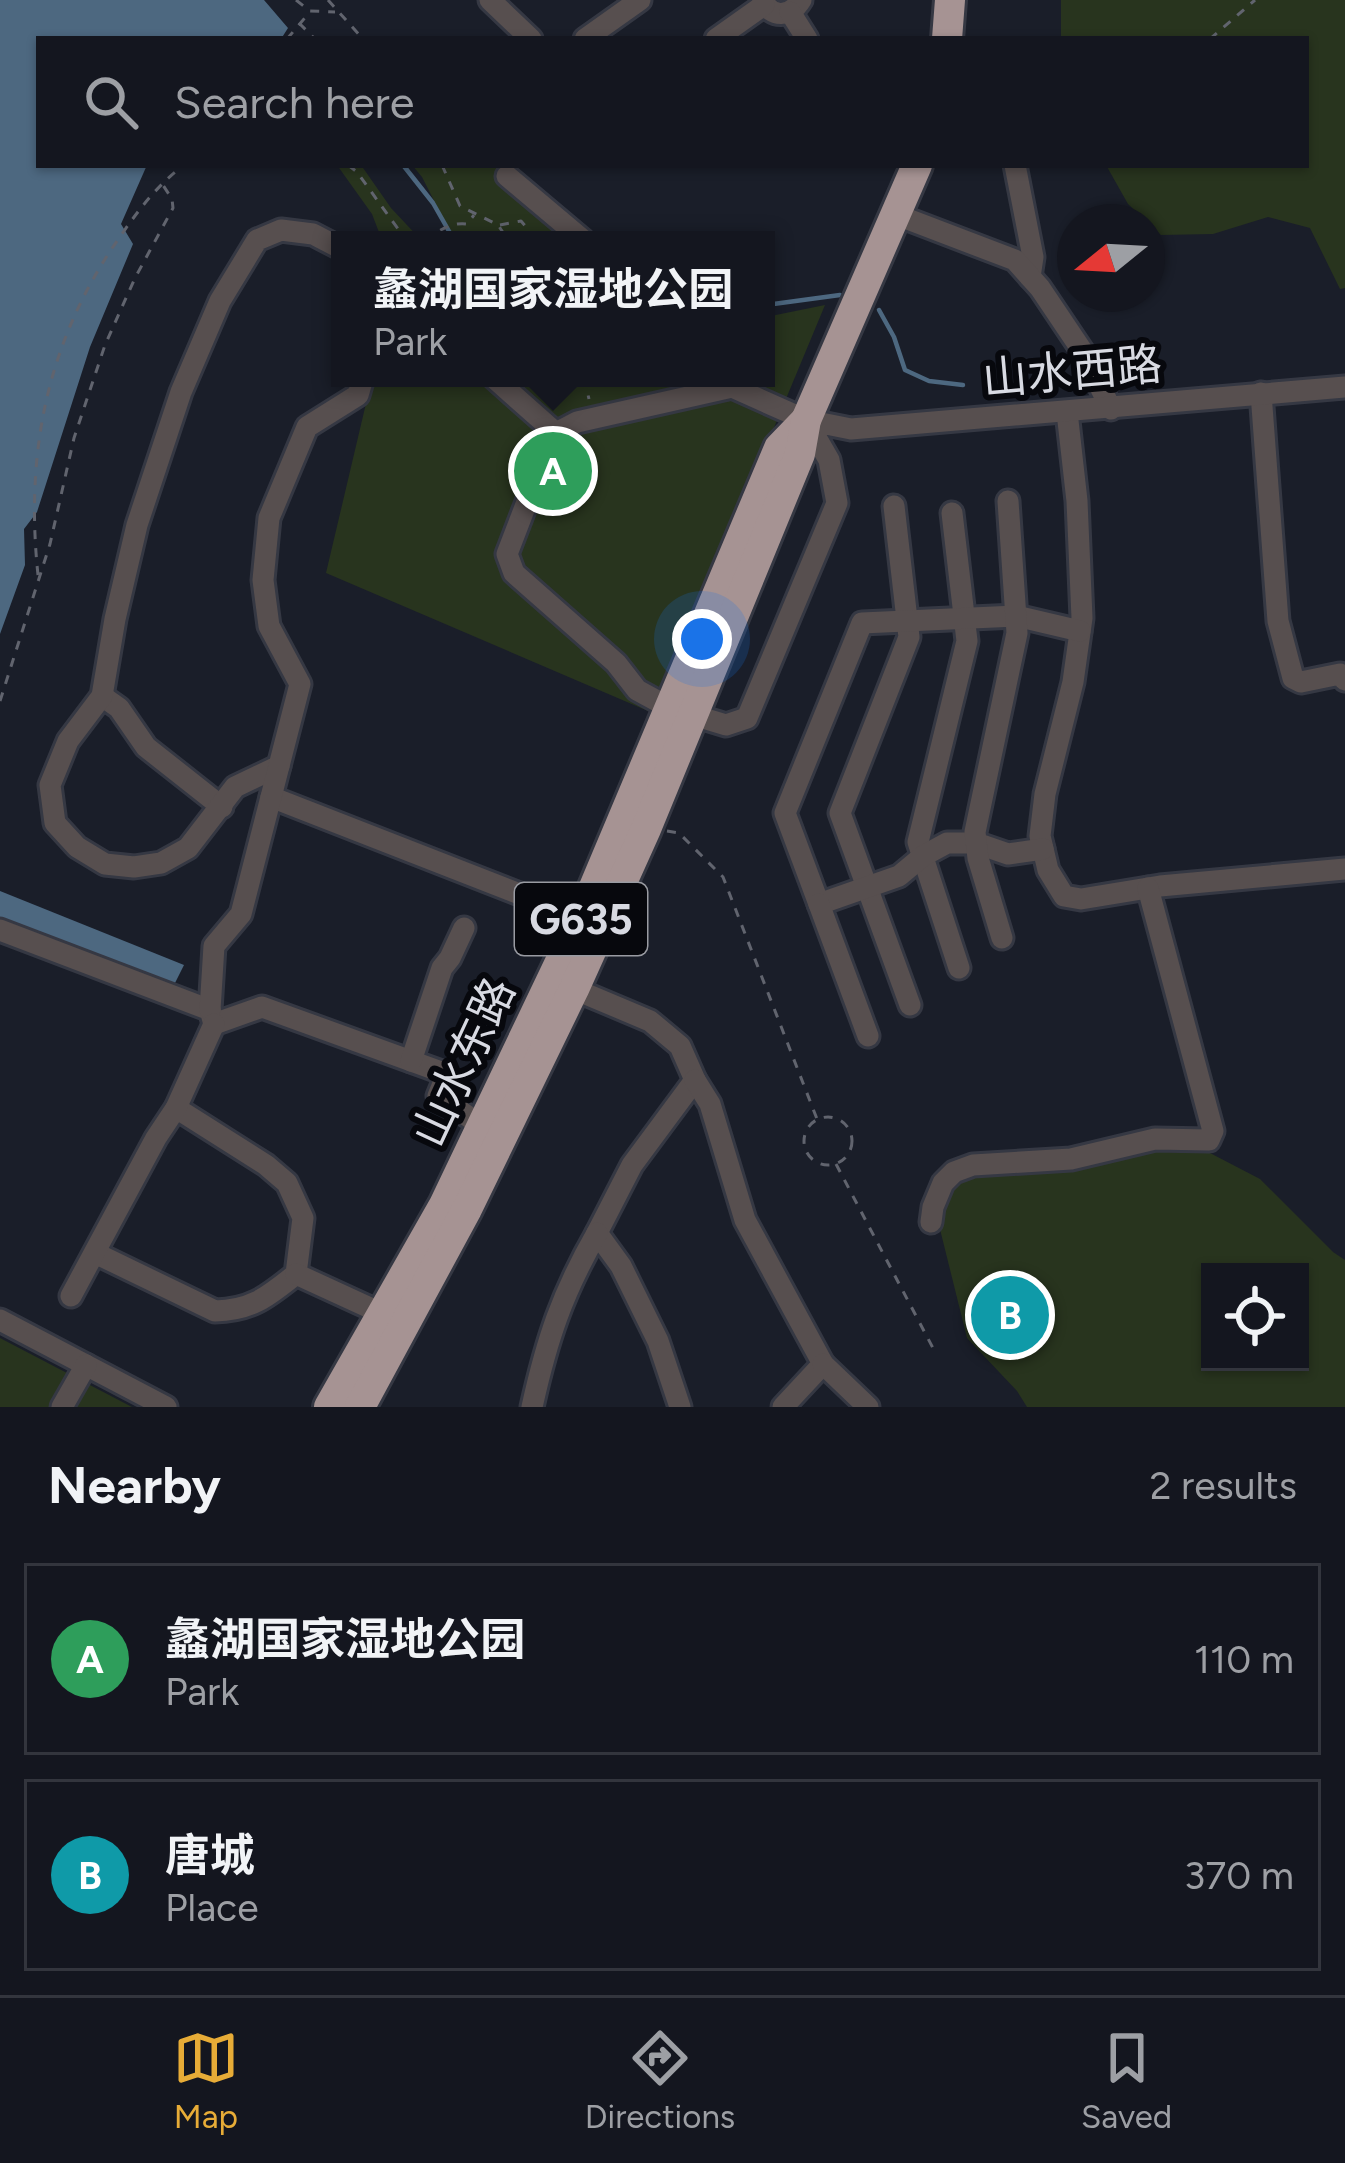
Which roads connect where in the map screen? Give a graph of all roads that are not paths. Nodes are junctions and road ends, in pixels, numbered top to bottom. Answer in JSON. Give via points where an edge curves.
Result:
{"nodes":[{"id":1,"x":490,"y":0,"type":"edge"},
{"id":2,"x":640,"y":0,"type":"edge"},
{"id":3,"x":950,"y":0,"type":"edge"},
{"id":4,"x":764,"y":3,"type":"edge"},
{"id":5,"x":795,"y":6,"type":"edge"},
{"id":6,"x":528,"y":36,"type":"edge"},
{"id":7,"x":589,"y":36,"type":"edge"},
{"id":8,"x":720,"y":36,"type":"edge"},
{"id":9,"x":806,"y":36,"type":"edge"},
{"id":10,"x":947,"y":36,"type":"edge"},
{"id":11,"x":916,"y":168,"type":"edge"},
{"id":12,"x":1016,"y":168,"type":"edge"},
{"id":13,"x":507,"y":176,"type":"dead end"},
{"id":14,"x":897,"y":215,"type":"junction"},
{"id":15,"x":572,"y":231,"type":"edge"},
{"id":16,"x":331,"y":243,"type":"edge"},
{"id":17,"x":1030,"y":277,"type":"junction"},
{"id":18,"x":360,"y":387,"type":"edge"},
{"id":19,"x":504,"y":387,"type":"edge"},
{"id":20,"x":686,"y":387,"type":"edge"},
{"id":21,"x":1345,"y":387,"type":"edge"},
{"id":22,"x":1261,"y":393,"type":"junction"},
{"id":23,"x":1111,"y":409,"type":"junction"},
{"id":24,"x":1067,"y":412,"type":"junction"},
{"id":25,"x":806,"y":420,"type":"junction"},
{"id":26,"x":556,"y":433,"type":"junction"},
{"id":27,"x":1009,"y":501,"type":"dead end"},
{"id":28,"x":894,"y":506,"type":"dead end"},
{"id":29,"x":952,"y":513,"type":"dead end"},
{"id":30,"x":1016,"y":616,"type":"junction"},
{"id":31,"x":964,"y":618,"type":"junction"},
{"id":32,"x":907,"y":620,"type":"junction"},
{"id":33,"x":1080,"y":631,"type":"junction"},
{"id":34,"x":1345,"y":680,"type":"edge"},
{"id":35,"x":102,"y":696,"type":"junction"},
{"id":36,"x":681,"y":712,"type":"junction"},
{"id":37,"x":279,"y":766,"type":"junction"},
{"id":38,"x":271,"y":797,"type":"junction"},
{"id":39,"x":222,"y":807,"type":"junction"},
{"id":40,"x":976,"y":843,"type":"junction"},
{"id":41,"x":1043,"y":849,"type":"junction"},
{"id":42,"x":922,"y":856,"type":"junction"},
{"id":43,"x":1345,"y":869,"type":"edge"},
{"id":44,"x":867,"y":887,"type":"junction"},
{"id":45,"x":1148,"y":888,"type":"junction"},
{"id":46,"x":819,"y":904,"type":"junction"},
{"id":47,"x":581,"y":918,"type":"junction"},
{"id":48,"x":464,"y":928,"type":"dead end"},
{"id":49,"x":0,"y":930,"type":"edge"},
{"id":50,"x":1002,"y":938,"type":"dead end"},
{"id":51,"x":959,"y":968,"type":"dead end"},
{"id":52,"x":574,"y":989,"type":"junction"},
{"id":53,"x":910,"y":1005,"type":"dead end"},
{"id":54,"x":212,"y":1017,"type":"junction"},
{"id":55,"x":868,"y":1036,"type":"dead end"},
{"id":56,"x":411,"y":1061,"type":"junction"},
{"id":57,"x":695,"y":1080,"type":"junction"},
{"id":58,"x":176,"y":1108,"type":"junction"},
{"id":59,"x":482,"y":1126,"type":"junction"},
{"id":60,"x":931,"y":1222,"type":"dead end"},
{"id":61,"x":597,"y":1233,"type":"junction"},
{"id":62,"x":95,"y":1253,"type":"junction"},
{"id":63,"x":296,"y":1274,"type":"junction"},
{"id":64,"x":71,"y":1295,"type":"dead end"},
{"id":65,"x":393,"y":1318,"type":"junction"},
{"id":66,"x":0,"y":1319,"type":"edge"},
{"id":67,"x":823,"y":1364,"type":"junction"},
{"id":68,"x":86,"y":1365,"type":"junction"},
{"id":69,"x":62,"y":1407,"type":"edge"},
{"id":70,"x":166,"y":1407,"type":"edge"},
{"id":71,"x":329,"y":1407,"type":"edge"},
{"id":72,"x":360,"y":1407,"type":"edge"},
{"id":73,"x":532,"y":1407,"type":"edge"},
{"id":74,"x":680,"y":1407,"type":"edge"},
{"id":75,"x":783,"y":1407,"type":"edge"},
{"id":76,"x":868,"y":1407,"type":"edge"}],
"edges":[{"from":1,"to":6,"type":"street"},
{"from":2,"to":7,"type":"street"},
{"from":3,"to":10,"type":"highway"},
{"from":4,"to":5,"type":"street","via":[[781,14]]},
{"from":4,"to":8,"type":"street"},
{"from":5,"to":9,"type":"street"},
{"from":11,"to":14,"type":"highway","name":"山水东路"},
{"from":12,"to":17,"type":"street"},
{"from":13,"to":15,"type":"street"},
{"from":14,"to":17,"type":"street","via":[[1015,260]]},
{"from":14,"to":25,"type":"highway","name":"山水东路"},
{"from":16,"to":35,"type":"street","via":[[281,230],[256,240],[220,301],[137,526]]},
{"from":17,"to":23,"type":"street"},
{"from":18,"to":37,"type":"street","via":[[307,428],[269,518],[262,580],[269,626],[300,684]]},
{"from":19,"to":26,"type":"street"},
{"from":20,"to":25,"type":"street","name":"山水西路","via":[[732,387]]},
{"from":20,"to":26,"type":"street","name":"山水西路"},
{"from":21,"to":22,"type":"street","name":"山水西路"},
{"from":22,"to":23,"type":"street","name":"山水西路"},
{"from":22,"to":34,"type":"street","via":[[1278,621],[1293,678]]},
{"from":23,"to":24,"type":"street","name":"山水西路"},
{"from":24,"to":25,"type":"street","name":"山水西路","via":[[851,429]]},
{"from":24,"to":33,"type":"street"},
{"from":25,"to":36,"type":"highway","name":"山水东路","number":"G635","via":[[779,448]]},
{"from":25,"to":36,"type":"street","via":[[830,460],[837,503],[747,718],[726,725]]},
{"from":26,"to":36,"type":"street","via":[[507,554],[514,573],[638,690]]},
{"from":27,"to":30,"type":"street"},
{"from":28,"to":32,"type":"street"},
{"from":29,"to":31,"type":"street"},
{"from":30,"to":31,"type":"street"},
{"from":30,"to":33,"type":"street"},
{"from":30,"to":40,"type":"street"},
{"from":31,"to":32,"type":"street"},
{"from":31,"to":42,"type":"street","via":[[967,641],[918,842]]},
{"from":32,"to":44,"type":"street","via":[[909,637],[841,813]]},
{"from":32,"to":46,"type":"street","via":[[862,623],[785,813]]},
{"from":33,"to":41,"type":"street","via":[[1045,794]]},
{"from":35,"to":39,"type":"street","via":[[146,747]]},
{"from":35,"to":39,"type":"street","via":[[68,741],[50,784],[55,823],[77,848],[104,864],[161,863],[188,848]]},
{"from":36,"to":47,"type":"highway","name":"山水东路","number":"G635"},
{"from":36,"to":52,"type":"highway","name":"山水东路","number":"G635","via":[[646,829]]},
{"from":37,"to":38,"type":"street"},
{"from":37,"to":39,"type":"street","via":[[235,787]]},
{"from":38,"to":47,"type":"street"},
{"from":38,"to":54,"type":"street","via":[[241,914],[214,946]]},
{"from":40,"to":41,"type":"street","via":[[1008,854]]},
{"from":40,"to":42,"type":"street","via":[[947,843]]},
{"from":40,"to":50,"type":"street"},
{"from":41,"to":45,"type":"street","via":[[1064,896]]},
{"from":42,"to":44,"type":"street","via":[[899,876]]},
{"from":42,"to":51,"type":"street"},
{"from":43,"to":45,"type":"street"},
{"from":44,"to":46,"type":"street"},
{"from":44,"to":53,"type":"street"},
{"from":45,"to":60,"type":"street","via":[[1210,1140],[1155,1138],[1071,1160],[973,1165],[943,1183]]},
{"from":46,"to":55,"type":"street"},
{"from":47,"to":59,"type":"highway","name":"山水东路","number":"G635"},
{"from":48,"to":56,"type":"street"},
{"from":49,"to":54,"type":"street"},
{"from":52,"to":57,"type":"street","via":[[650,1021],[680,1046]]},
{"from":52,"to":65,"type":"highway","name":"山水东路","number":"G635","via":[[467,1209]]},
{"from":54,"to":56,"type":"street","via":[[262,1007]]},
{"from":54,"to":58,"type":"street"},
{"from":56,"to":59,"type":"street","via":[[447,1074],[438,1096]]},
{"from":57,"to":61,"type":"street","via":[[632,1165]]},
{"from":57,"to":67,"type":"street","via":[[745,1220]]},
{"from":58,"to":62,"type":"street"},
{"from":58,"to":63,"type":"street","via":[[287,1183],[303,1218]]},
{"from":59,"to":65,"type":"highway","name":"山水东路","number":"G635"},
{"from":61,"to":73,"type":"street","via":[[549,1335]]},
{"from":61,"to":74,"type":"street","via":[[658,1341]]},
{"from":62,"to":63,"type":"street","via":[[215,1311],[258,1303]]},
{"from":62,"to":64,"type":"street"},
{"from":63,"to":65,"type":"street"},
{"from":65,"to":71,"type":"highway","name":"山水东路","number":"G635"},
{"from":65,"to":72,"type":"highway","name":"山水东路","number":"G635"},
{"from":66,"to":68,"type":"street"},
{"from":67,"to":75,"type":"street"},
{"from":67,"to":76,"type":"street"},
{"from":68,"to":69,"type":"street"},
{"from":68,"to":70,"type":"street"}]}
